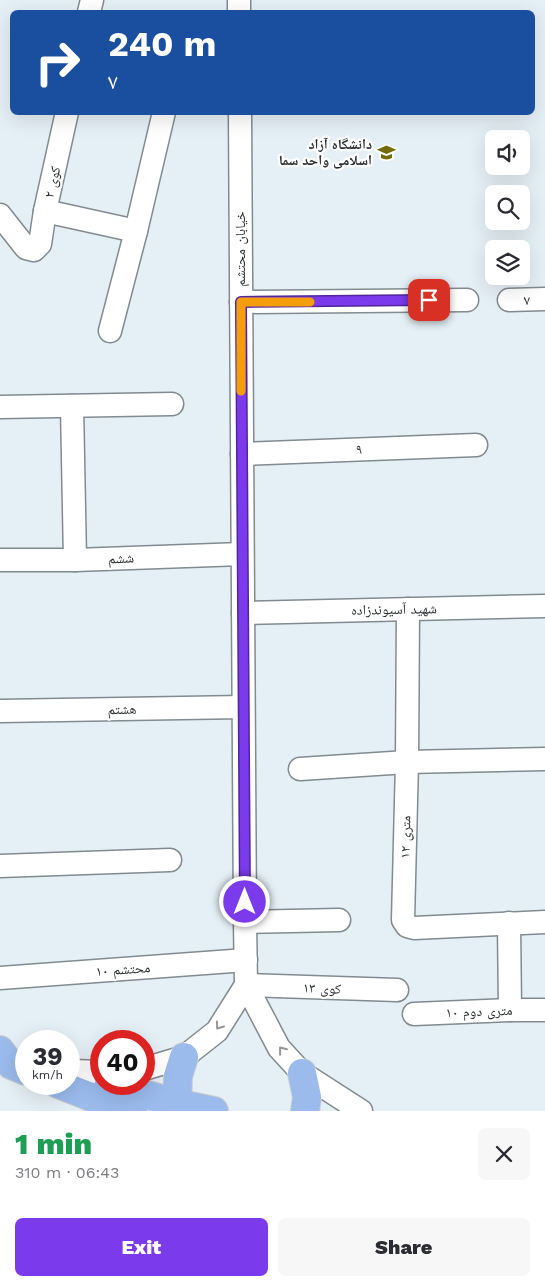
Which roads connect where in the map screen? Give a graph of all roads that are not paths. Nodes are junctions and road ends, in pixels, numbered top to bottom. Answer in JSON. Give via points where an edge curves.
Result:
{"nodes":[{"id":1,"x":66,"y":115,"type":"edge"},
{"id":2,"x":163,"y":115,"type":"edge"},
{"id":3,"x":240,"y":115,"type":"edge"},
{"id":4,"x":45,"y":211,"type":"junction"},
{"id":5,"x":0,"y":216,"type":"edge"},
{"id":6,"x":136,"y":231,"type":"junction"},
{"id":7,"x":545,"y":299,"type":"edge"},
{"id":8,"x":466,"y":300,"type":"dead end"},
{"id":9,"x":509,"y":300,"type":"dead end"},
{"id":10,"x":241,"y":302,"type":"junction"},
{"id":11,"x":110,"y":332,"type":"dead end"},
{"id":12,"x":172,"y":404,"type":"dead end"},
{"id":13,"x":72,"y":406,"type":"junction"},
{"id":14,"x":0,"y":407,"type":"edge"},
{"id":15,"x":476,"y":445,"type":"dead end"},
{"id":16,"x":242,"y":454,"type":"junction"},
{"id":17,"x":242,"y":554,"type":"junction"},
{"id":18,"x":0,"y":560,"type":"edge"},
{"id":19,"x":75,"y":560,"type":"junction"},
{"id":20,"x":545,"y":606,"type":"edge"},
{"id":21,"x":408,"y":609,"type":"junction"},
{"id":22,"x":243,"y":613,"type":"junction"},
{"id":23,"x":243,"y":707,"type":"junction"},
{"id":24,"x":0,"y":711,"type":"edge"},
{"id":25,"x":545,"y":759,"type":"edge"},
{"id":26,"x":407,"y":762,"type":"junction"},
{"id":27,"x":300,"y":768,"type":"dead end"},
{"id":28,"x":170,"y":860,"type":"dead end"},
{"id":29,"x":0,"y":866,"type":"edge"},
{"id":30,"x":339,"y":920,"type":"dead end"},
{"id":31,"x":245,"y":922,"type":"junction"},
{"id":32,"x":545,"y":922,"type":"edge"},
{"id":33,"x":509,"y":923,"type":"junction"},
{"id":34,"x":246,"y":960,"type":"junction"},
{"id":35,"x":0,"y":978,"type":"edge"},
{"id":36,"x":246,"y":985,"type":"junction"},
{"id":37,"x":397,"y":990,"type":"dead end"},
{"id":38,"x":510,"y":1010,"type":"junction"},
{"id":39,"x":545,"y":1010,"type":"edge"},
{"id":40,"x":414,"y":1014,"type":"dead end"},
{"id":41,"x":0,"y":1048,"type":"edge"},
{"id":42,"x":15,"y":1049,"type":"edge"},
{"id":43,"x":184,"y":1057,"type":"junction"},
{"id":44,"x":155,"y":1066,"type":"edge"},
{"id":45,"x":15,"y":1067,"type":"edge"},
{"id":46,"x":302,"y":1073,"type":"junction"},
{"id":47,"x":80,"y":1084,"type":"edge"},
{"id":48,"x":142,"y":1095,"type":"edge"},
{"id":49,"x":177,"y":1107,"type":"edge"},
{"id":50,"x":133,"y":1111,"type":"edge"},
{"id":51,"x":214,"y":1111,"type":"edge"},
{"id":52,"x":305,"y":1111,"type":"edge"},
{"id":53,"x":362,"y":1111,"type":"edge"}],
"edges":[{"from":1,"to":4,"type":"street","name":"کوی ۲"},
{"from":2,"to":6,"type":"street"},
{"from":3,"to":10,"type":"street","name":"خیابان محتشم"},
{"from":4,"to":5,"type":"street","name":"کوی ۲","via":[[40,244],[34,250],[26,248]]},
{"from":4,"to":6,"type":"street"},
{"from":6,"to":11,"type":"street"},
{"from":7,"to":9,"type":"street","name":"۷"},
{"from":8,"to":10,"type":"street"},
{"from":10,"to":16,"type":"street","name":"خیابان محتشم"},
{"from":12,"to":13,"type":"street"},
{"from":13,"to":14,"type":"street"},
{"from":13,"to":19,"type":"street"},
{"from":15,"to":16,"type":"street","name":"۹"},
{"from":16,"to":17,"type":"street","name":"خیابان محتشم"},
{"from":17,"to":19,"type":"street","name":"ششم"},
{"from":17,"to":22,"type":"street","name":"خیابان محتشم"},
{"from":18,"to":19,"type":"street","name":"ششم"},
{"from":20,"to":21,"type":"street","name":"شهید آسیوندزاده"},
{"from":21,"to":22,"type":"street","name":"شهید آسیوندزاده"},
{"from":21,"to":26,"type":"street","name":"۱۲ متری"},
{"from":22,"to":23,"type":"street","name":"خیابان محتشم"},
{"from":23,"to":24,"type":"street","name":"هشتم"},
{"from":23,"to":31,"type":"street","name":"خیابان محتشم"},
{"from":25,"to":26,"type":"street"},
{"from":26,"to":27,"type":"street"},
{"from":26,"to":33,"type":"street","name":"۱۲ متری","via":[[403,920],[414,928]]},
{"from":28,"to":29,"type":"street"},
{"from":30,"to":31,"type":"street"},
{"from":31,"to":34,"type":"street","name":"خیابان محتشم"},
{"from":32,"to":33,"type":"street","name":"۱۲ متری"},
{"from":33,"to":38,"type":"street"},
{"from":34,"to":35,"type":"street","name":"محتشم ۱۰"},
{"from":34,"to":36,"type":"street","name":"خیابان محتشم"},
{"from":36,"to":37,"type":"street","name":"کوی ۱۳"},
{"from":36,"to":43,"type":"street","one_way":true,"via":[[217,1031]]},
{"from":46,"to":36,"type":"street","name":"خیابان محتشم","one_way":true,"via":[[279,1048]]},
{"from":38,"to":39,"type":"street","name":"۱۰ متری دوم"},
{"from":38,"to":40,"type":"street","name":"۱۰ متری دوم"},
{"from":41,"to":42,"type":"main road"},
{"from":41,"to":45,"type":"main road"},
{"from":43,"to":44,"type":"street"},
{"from":43,"to":49,"type":"main road","via":[[178,1076]]},
{"from":46,"to":52,"type":"main road","via":[[307,1096]]},
{"from":46,"to":53,"type":"street","name":"خیابان محتشم"},
{"from":47,"to":50,"type":"main road","via":[[111,1105]]},
{"from":48,"to":49,"type":"main road"},
{"from":49,"to":51,"type":"main road"}]}
